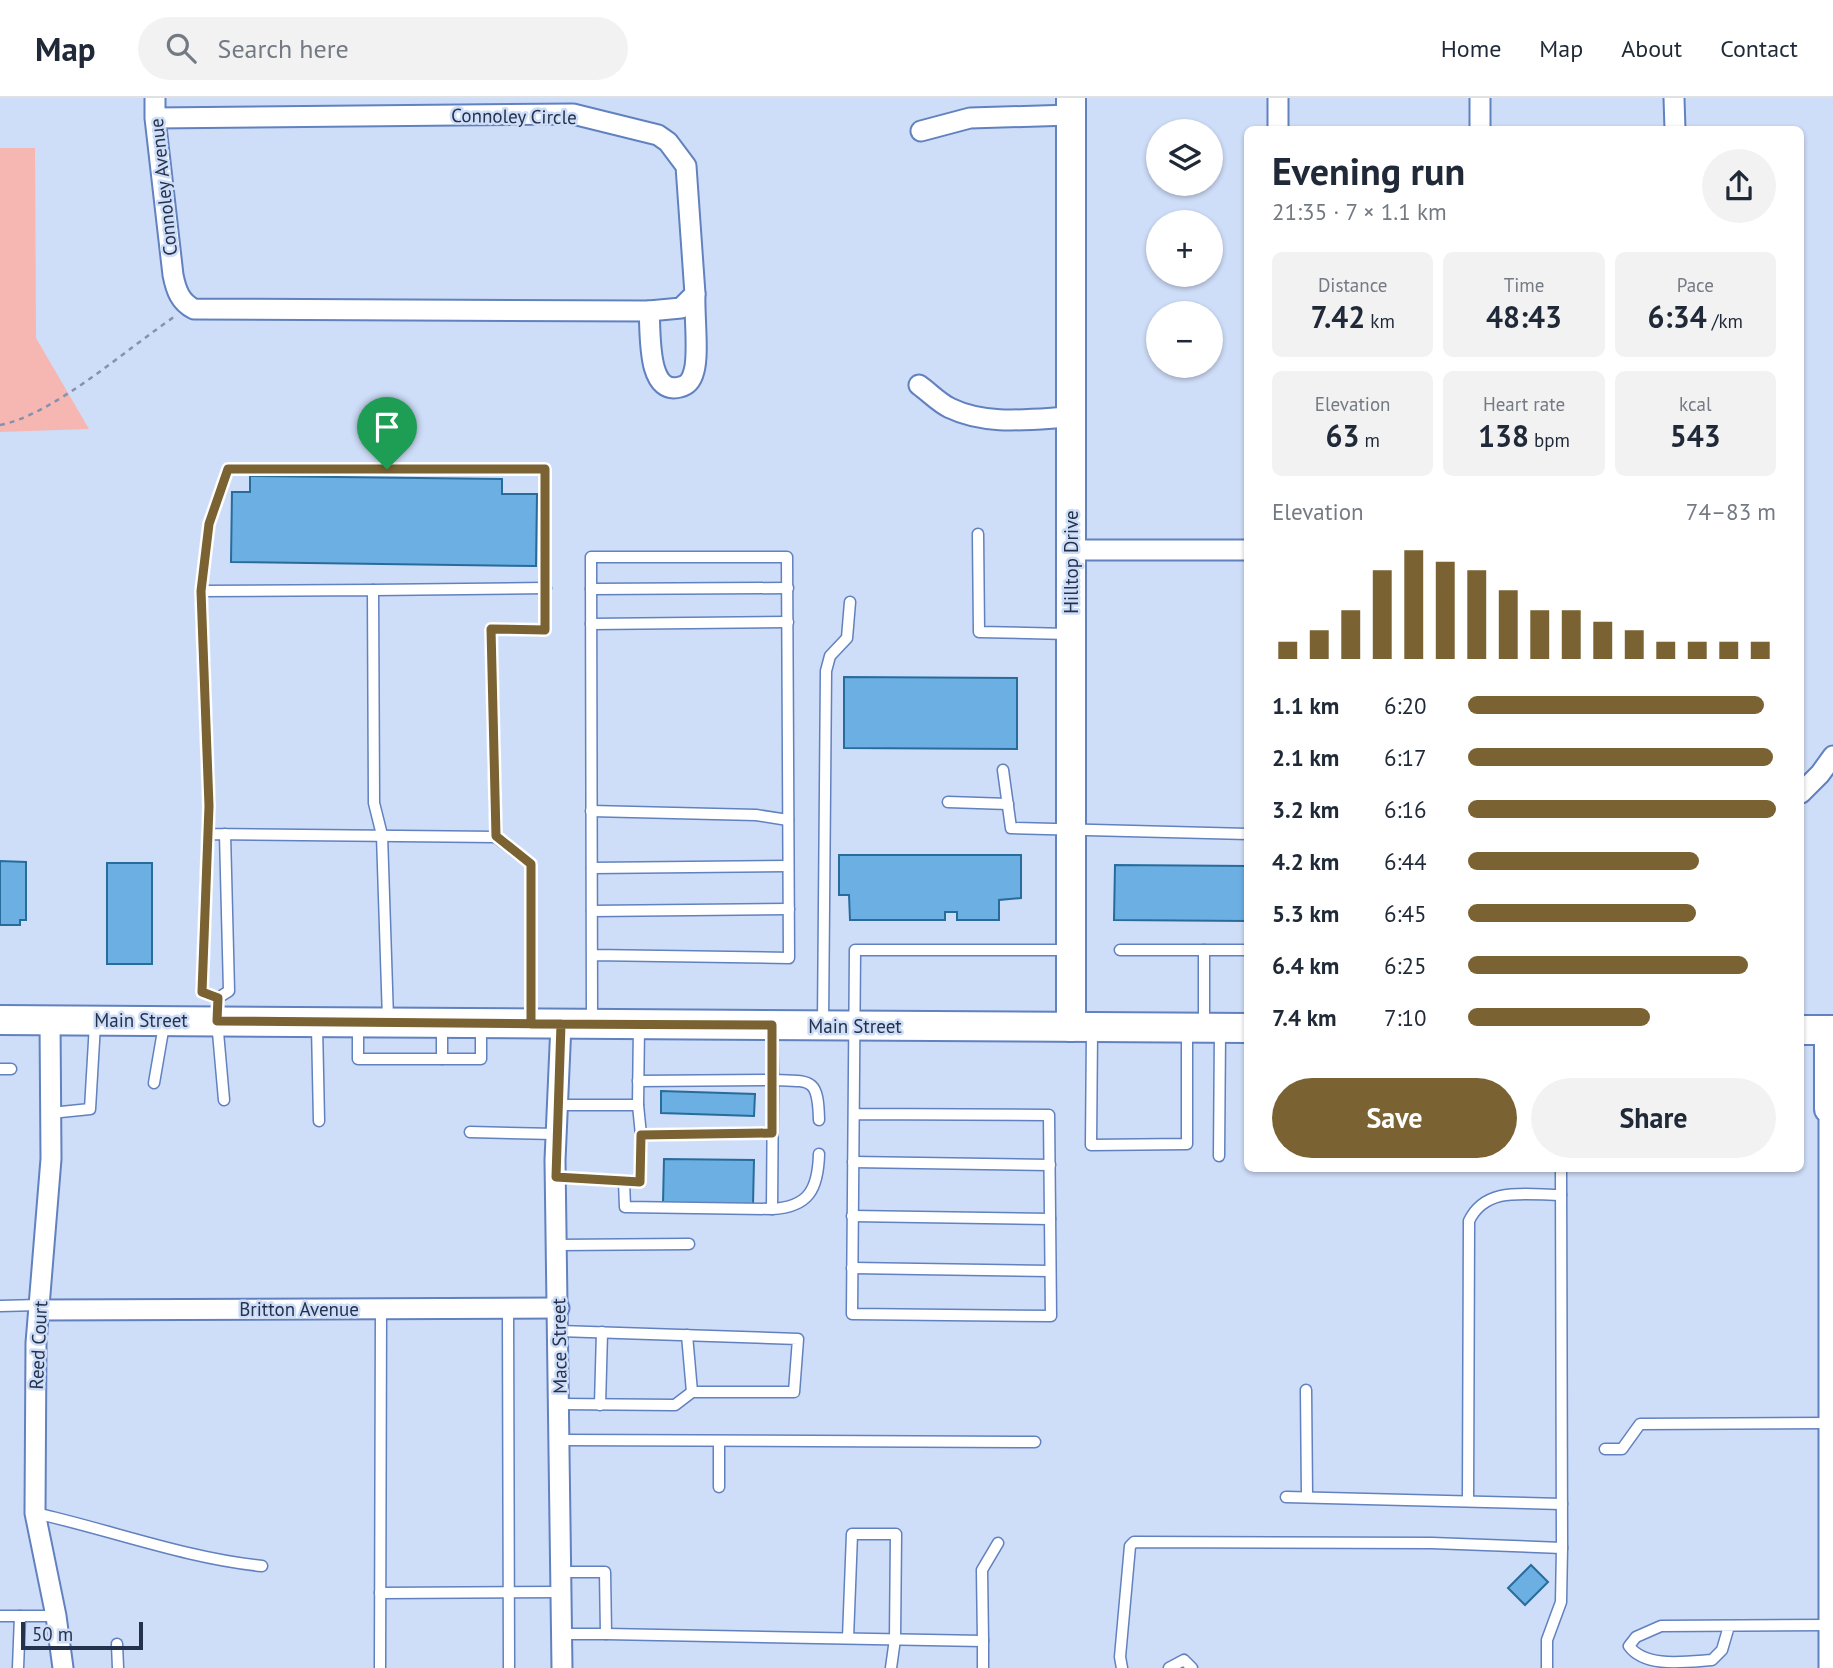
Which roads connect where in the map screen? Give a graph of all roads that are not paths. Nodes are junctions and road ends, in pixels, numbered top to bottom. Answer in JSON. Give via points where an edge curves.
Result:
{"nodes":[{"id":1,"x":155,"y":98,"type":"edge"},
{"id":2,"x":1278,"y":98,"type":"edge"},
{"id":3,"x":1480,"y":98,"type":"edge"},
{"id":4,"x":1674,"y":98,"type":"edge"},
{"id":5,"x":1070,"y":106,"type":"edge"},
{"id":6,"x":155,"y":118,"type":"junction"},
{"id":7,"x":1278,"y":126,"type":"edge"},
{"id":8,"x":1480,"y":126,"type":"edge"},
{"id":9,"x":1675,"y":126,"type":"edge"},
{"id":10,"x":921,"y":131,"type":"dead end"},
{"id":11,"x":695,"y":294,"type":"junction"},
{"id":12,"x":649,"y":311,"type":"junction"},
{"id":13,"x":919,"y":385,"type":"dead end"},
{"id":14,"x":1070,"y":417,"type":"junction"},
{"id":15,"x":978,"y":534,"type":"dead end"},
{"id":16,"x":1070,"y":550,"type":"junction"},
{"id":17,"x":1244,"y":550,"type":"edge"},
{"id":18,"x":546,"y":588,"type":"junction"},
{"id":19,"x":788,"y":588,"type":"junction"},
{"id":20,"x":592,"y":589,"type":"junction"},
{"id":21,"x":373,"y":590,"type":"junction"},
{"id":22,"x":201,"y":591,"type":"junction"},
{"id":23,"x":850,"y":602,"type":"dead end"},
{"id":24,"x":788,"y":622,"type":"junction"},
{"id":25,"x":592,"y":624,"type":"junction"},
{"id":26,"x":1070,"y":634,"type":"junction"},
{"id":27,"x":1833,"y":756,"type":"edge"},
{"id":28,"x":1003,"y":770,"type":"dead end"},
{"id":29,"x":1804,"y":790,"type":"edge"},
{"id":30,"x":948,"y":802,"type":"dead end"},
{"id":31,"x":1008,"y":804,"type":"junction"},
{"id":32,"x":592,"y":811,"type":"junction"},
{"id":33,"x":788,"y":820,"type":"junction"},
{"id":34,"x":1070,"y":832,"type":"junction"},
{"id":35,"x":208,"y":834,"type":"junction"},
{"id":36,"x":225,"y":834,"type":"junction"},
{"id":37,"x":1244,"y":834,"type":"edge"},
{"id":38,"x":382,"y":835,"type":"junction"},
{"id":39,"x":496,"y":836,"type":"junction"},
{"id":40,"x":788,"y":866,"type":"junction"},
{"id":41,"x":592,"y":868,"type":"junction"},
{"id":42,"x":789,"y":909,"type":"junction"},
{"id":43,"x":592,"y":911,"type":"junction"},
{"id":44,"x":1070,"y":950,"type":"junction"},
{"id":45,"x":1119,"y":950,"type":"dead end"},
{"id":46,"x":1204,"y":950,"type":"junction"},
{"id":47,"x":1244,"y":950,"type":"edge"},
{"id":48,"x":592,"y":955,"type":"junction"},
{"id":49,"x":218,"y":1009,"type":"junction"},
{"id":50,"x":0,"y":1020,"type":"edge"},
{"id":51,"x":50,"y":1020,"type":"junction"},
{"id":52,"x":95,"y":1020,"type":"junction"},
{"id":53,"x":165,"y":1021,"type":"junction"},
{"id":54,"x":317,"y":1022,"type":"junction"},
{"id":55,"x":358,"y":1022,"type":"junction"},
{"id":56,"x":388,"y":1023,"type":"junction"},
{"id":57,"x":442,"y":1023,"type":"junction"},
{"id":58,"x":481,"y":1023,"type":"junction"},
{"id":59,"x":531,"y":1024,"type":"junction"},
{"id":60,"x":561,"y":1024,"type":"junction"},
{"id":61,"x":592,"y":1024,"type":"junction"},
{"id":62,"x":639,"y":1024,"type":"junction"},
{"id":63,"x":772,"y":1025,"type":"junction"},
{"id":64,"x":823,"y":1025,"type":"junction"},
{"id":65,"x":854,"y":1026,"type":"junction"},
{"id":66,"x":1082,"y":1027,"type":"junction"},
{"id":67,"x":1215,"y":1027,"type":"edge"},
{"id":68,"x":1804,"y":1030,"type":"edge"},
{"id":69,"x":1831,"y":1030,"type":"edge"},
{"id":70,"x":442,"y":1059,"type":"junction"},
{"id":71,"x":773,"y":1080,"type":"junction"},
{"id":72,"x":638,"y":1081,"type":"junction"},
{"id":73,"x":154,"y":1083,"type":"dead end"},
{"id":74,"x":224,"y":1100,"type":"dead end"},
{"id":75,"x":557,"y":1105,"type":"junction"},
{"id":76,"x":638,"y":1105,"type":"junction"},
{"id":77,"x":1831,"y":1109,"type":"edge"},
{"id":78,"x":51,"y":1114,"type":"junction"},
{"id":79,"x":854,"y":1114,"type":"junction"},
{"id":80,"x":819,"y":1120,"type":"dead end"},
{"id":81,"x":319,"y":1121,"type":"dead end"},
{"id":82,"x":470,"y":1132,"type":"dead end"},
{"id":83,"x":772,"y":1133,"type":"junction"},
{"id":84,"x":556,"y":1134,"type":"junction"},
{"id":85,"x":641,"y":1135,"type":"junction"},
{"id":86,"x":819,"y":1154,"type":"dead end"},
{"id":87,"x":1219,"y":1156,"type":"dead end"},
{"id":88,"x":853,"y":1162,"type":"junction"},
{"id":89,"x":1050,"y":1165,"type":"junction"},
{"id":90,"x":1561,"y":1172,"type":"edge"},
{"id":91,"x":556,"y":1177,"type":"junction"},
{"id":92,"x":624,"y":1181,"type":"junction"},
{"id":93,"x":1561,"y":1195,"type":"junction"},
{"id":94,"x":772,"y":1209,"type":"junction"},
{"id":95,"x":852,"y":1216,"type":"junction"},
{"id":96,"x":1050,"y":1219,"type":"junction"},
{"id":97,"x":689,"y":1244,"type":"dead end"},
{"id":98,"x":558,"y":1245,"type":"junction"},
{"id":99,"x":852,"y":1268,"type":"junction"},
{"id":100,"x":1050,"y":1271,"type":"junction"},
{"id":101,"x":0,"y":1306,"type":"edge"},
{"id":102,"x":39,"y":1308,"type":"junction"},
{"id":103,"x":381,"y":1308,"type":"junction"},
{"id":104,"x":508,"y":1308,"type":"junction"},
{"id":105,"x":559,"y":1308,"type":"junction"},
{"id":106,"x":559,"y":1331,"type":"junction"},
{"id":107,"x":602,"y":1332,"type":"junction"},
{"id":108,"x":687,"y":1335,"type":"junction"},
{"id":109,"x":1306,"y":1390,"type":"dead end"},
{"id":110,"x":692,"y":1392,"type":"junction"},
{"id":111,"x":1831,"y":1397,"type":"edge"},
{"id":112,"x":560,"y":1404,"type":"junction"},
{"id":113,"x":600,"y":1405,"type":"junction"},
{"id":114,"x":1829,"y":1423,"type":"junction"},
{"id":115,"x":560,"y":1440,"type":"junction"},
{"id":116,"x":719,"y":1441,"type":"junction"},
{"id":117,"x":1035,"y":1442,"type":"dead end"},
{"id":118,"x":1605,"y":1449,"type":"dead end"},
{"id":119,"x":719,"y":1487,"type":"dead end"},
{"id":120,"x":1286,"y":1497,"type":"dead end"},
{"id":121,"x":1307,"y":1497,"type":"junction"},
{"id":122,"x":1468,"y":1501,"type":"junction"},
{"id":123,"x":1562,"y":1504,"type":"junction"},
{"id":124,"x":36,"y":1513,"type":"junction"},
{"id":125,"x":998,"y":1543,"type":"dead end"},
{"id":126,"x":1562,"y":1548,"type":"junction"},
{"id":127,"x":262,"y":1566,"type":"dead end"},
{"id":128,"x":561,"y":1582,"type":"junction"},
{"id":129,"x":510,"y":1592,"type":"junction"},
{"id":130,"x":380,"y":1593,"type":"junction"},
{"id":131,"x":0,"y":1616,"type":"edge"},
{"id":132,"x":20,"y":1616,"type":"junction"},
{"id":133,"x":57,"y":1616,"type":"junction"},
{"id":134,"x":1829,"y":1625,"type":"junction"},
{"id":135,"x":1729,"y":1626,"type":"junction"},
{"id":136,"x":562,"y":1634,"type":"junction"},
{"id":137,"x":606,"y":1634,"type":"junction"},
{"id":138,"x":848,"y":1638,"type":"junction"},
{"id":139,"x":895,"y":1639,"type":"junction"},
{"id":140,"x":983,"y":1641,"type":"junction"},
{"id":141,"x":117,"y":1644,"type":"dead end"},
{"id":142,"x":18,"y":1668,"type":"edge"},
{"id":143,"x":63,"y":1668,"type":"edge"},
{"id":144,"x":118,"y":1668,"type":"edge"},
{"id":145,"x":380,"y":1668,"type":"edge"},
{"id":146,"x":509,"y":1668,"type":"edge"},
{"id":147,"x":562,"y":1668,"type":"edge"},
{"id":148,"x":891,"y":1668,"type":"edge"},
{"id":149,"x":983,"y":1668,"type":"edge"},
{"id":150,"x":1122,"y":1668,"type":"edge"},
{"id":151,"x":1169,"y":1668,"type":"edge"},
{"id":152,"x":1192,"y":1668,"type":"edge"},
{"id":153,"x":1547,"y":1668,"type":"edge"},
{"id":154,"x":1829,"y":1668,"type":"edge"}],
"edges":[{"from":1,"to":6,"type":"street","name":"Connoley Avenue"},
{"from":2,"to":7,"type":"street"},
{"from":3,"to":8,"type":"street"},
{"from":4,"to":9,"type":"street"},
{"from":5,"to":10,"type":"street","via":[[970,118]]},
{"from":5,"to":14,"type":"main road","name":"Hilltop Drive"},
{"from":6,"to":11,"type":"street","name":"Connoley Circle","via":[[573,114],[658,135],[686,166]]},
{"from":6,"to":12,"type":"street","name":"Connoley Avenue","via":[[176,290],[183,302],[198,310]]},
{"from":11,"to":12,"type":"street","via":[[681,307]]},
{"from":11,"to":12,"type":"street","name":"Connoley Circle","via":[[695,368],[690,381],[681,387],[664,385],[656,376]]},
{"from":13,"to":14,"type":"street","via":[[949,408],[981,418]]},
{"from":14,"to":16,"type":"main road","name":"Hilltop Drive"},
{"from":15,"to":26,"type":"lane","via":[[979,632]]},
{"from":16,"to":17,"type":"street"},
{"from":16,"to":26,"type":"main road","name":"Hilltop Drive"},
{"from":18,"to":21,"type":"lane"},
{"from":18,"to":22,"type":"lane","via":[[545,469],[228,469],[209,524]]},
{"from":18,"to":39,"type":"lane","via":[[545,630],[491,629]]},
{"from":19,"to":20,"type":"lane"},
{"from":19,"to":20,"type":"lane","via":[[787,557],[592,557]]},
{"from":19,"to":24,"type":"lane"},
{"from":20,"to":25,"type":"lane"},
{"from":21,"to":22,"type":"lane"},
{"from":21,"to":38,"type":"lane","via":[[374,803]]},
{"from":22,"to":35,"type":"lane"},
{"from":23,"to":64,"type":"lane","via":[[847,638],[830,656],[826,671]]},
{"from":24,"to":25,"type":"lane"},
{"from":24,"to":33,"type":"lane"},
{"from":25,"to":32,"type":"lane"},
{"from":26,"to":34,"type":"main road","name":"Hilltop Drive"},
{"from":27,"to":29,"type":"street"},
{"from":28,"to":31,"type":"lane"},
{"from":30,"to":31,"type":"lane"},
{"from":31,"to":34,"type":"lane","via":[[1011,828]]},
{"from":32,"to":33,"type":"lane","via":[[756,815]]},
{"from":32,"to":41,"type":"lane"},
{"from":33,"to":40,"type":"lane"},
{"from":34,"to":37,"type":"lane"},
{"from":34,"to":44,"type":"main road","name":"Hilltop Drive"},
{"from":35,"to":36,"type":"lane"},
{"from":35,"to":49,"type":"lane","via":[[202,992]]},
{"from":36,"to":38,"type":"lane"},
{"from":36,"to":49,"type":"lane","via":[[229,991]]},
{"from":38,"to":39,"type":"lane"},
{"from":38,"to":56,"type":"lane"},
{"from":39,"to":59,"type":"lane","via":[[531,864]]},
{"from":40,"to":41,"type":"lane"},
{"from":40,"to":42,"type":"lane"},
{"from":41,"to":43,"type":"lane"},
{"from":42,"to":43,"type":"lane"},
{"from":42,"to":48,"type":"lane","via":[[789,958]]},
{"from":43,"to":48,"type":"lane"},
{"from":44,"to":65,"type":"lane","via":[[855,950]]},
{"from":44,"to":66,"type":"main road","name":"Hilltop Drive"},
{"from":45,"to":46,"type":"lane"},
{"from":46,"to":47,"type":"lane"},
{"from":46,"to":67,"type":"lane"},
{"from":48,"to":61,"type":"lane"},
{"from":49,"to":53,"type":"main road","name":"Main Street"},
{"from":49,"to":54,"type":"main road","name":"Main Street"},
{"from":49,"to":74,"type":"lane"},
{"from":50,"to":51,"type":"main road","name":"Main Street"},
{"from":51,"to":52,"type":"main road","name":"Main Street"},
{"from":51,"to":78,"type":"street","name":"Reed Court"},
{"from":52,"to":53,"type":"main road","name":"Main Street"},
{"from":52,"to":78,"type":"lane","via":[[90,1109]]},
{"from":53,"to":73,"type":"lane"},
{"from":54,"to":55,"type":"main road","name":"Main Street"},
{"from":54,"to":81,"type":"lane"},
{"from":55,"to":56,"type":"main road","name":"Main Street"},
{"from":55,"to":70,"type":"lane","via":[[358,1059]]},
{"from":56,"to":57,"type":"main road","name":"Main Street"},
{"from":57,"to":58,"type":"main road","name":"Main Street"},
{"from":57,"to":70,"type":"lane"},
{"from":58,"to":59,"type":"main road","name":"Main Street"},
{"from":58,"to":70,"type":"lane","via":[[481,1059]]},
{"from":59,"to":60,"type":"main road","name":"Main Street"},
{"from":60,"to":61,"type":"main road","name":"Main Street"},
{"from":60,"to":75,"type":"street","name":"Mace Street"},
{"from":61,"to":62,"type":"main road","name":"Main Street"},
{"from":62,"to":63,"type":"main road","name":"Main Street"},
{"from":62,"to":72,"type":"lane"},
{"from":63,"to":64,"type":"main road","name":"Main Street"},
{"from":63,"to":71,"type":"lane"},
{"from":64,"to":65,"type":"main road","name":"Main Street"},
{"from":65,"to":66,"type":"main road","name":"Main Street"},
{"from":65,"to":79,"type":"lane"},
{"from":66,"to":67,"type":"main road","name":"Main Street"},
{"from":66,"to":67,"type":"lane","via":[[1091,1145],[1187,1144]]},
{"from":67,"to":87,"type":"lane"},
{"from":68,"to":69,"type":"main road"},
{"from":69,"to":77,"type":"main road"},
{"from":71,"to":72,"type":"lane"},
{"from":71,"to":80,"type":"lane","via":[[812,1085],[818,1093]]},
{"from":71,"to":83,"type":"lane"},
{"from":72,"to":76,"type":"lane"},
{"from":75,"to":76,"type":"lane"},
{"from":75,"to":84,"type":"street","name":"Mace Street"},
{"from":76,"to":85,"type":"lane"},
{"from":77,"to":111,"type":"street"},
{"from":78,"to":102,"type":"street","name":"Reed Court"},
{"from":79,"to":88,"type":"lane"},
{"from":79,"to":89,"type":"lane","via":[[1049,1115]]},
{"from":82,"to":84,"type":"lane"},
{"from":83,"to":85,"type":"lane"},
{"from":83,"to":94,"type":"lane"},
{"from":84,"to":91,"type":"street","name":"Mace Street"},
{"from":85,"to":92,"type":"lane","via":[[640,1182]]},
{"from":86,"to":94,"type":"lane","via":[[818,1180],[807,1196],[791,1208]]},
{"from":88,"to":89,"type":"lane"},
{"from":88,"to":95,"type":"lane"},
{"from":89,"to":96,"type":"lane"},
{"from":90,"to":93,"type":"lane"},
{"from":91,"to":92,"type":"lane"},
{"from":91,"to":98,"type":"street","name":"Mace Street"},
{"from":92,"to":94,"type":"lane","via":[[625,1208]]},
{"from":93,"to":122,"type":"lane","via":[[1491,1197],[1469,1221]]},
{"from":93,"to":123,"type":"lane"},
{"from":95,"to":96,"type":"lane"},
{"from":95,"to":99,"type":"lane"},
{"from":96,"to":100,"type":"lane"},
{"from":97,"to":98,"type":"lane"},
{"from":98,"to":105,"type":"street","name":"Mace Street"},
{"from":99,"to":100,"type":"lane"},
{"from":99,"to":100,"type":"lane","via":[[852,1314],[1051,1316]]},
{"from":101,"to":102,"type":"lane"},
{"from":102,"to":103,"type":"street","name":"Britton Avenue"},
{"from":102,"to":124,"type":"street","name":"Reed Court"},
{"from":103,"to":104,"type":"street","name":"Britton Avenue"},
{"from":103,"to":130,"type":"lane"},
{"from":104,"to":105,"type":"street","name":"Britton Avenue"},
{"from":104,"to":129,"type":"lane"},
{"from":105,"to":106,"type":"street","name":"Mace Street"},
{"from":106,"to":107,"type":"lane"},
{"from":106,"to":112,"type":"street","name":"Mace Street"},
{"from":107,"to":108,"type":"lane"},
{"from":107,"to":113,"type":"lane"},
{"from":108,"to":110,"type":"lane"},
{"from":108,"to":110,"type":"lane","via":[[798,1339],[794,1392]]},
{"from":109,"to":121,"type":"lane"},
{"from":110,"to":113,"type":"lane","via":[[675,1405]]},
{"from":111,"to":114,"type":"street"},
{"from":112,"to":113,"type":"lane"},
{"from":112,"to":115,"type":"street","name":"Mace Street"},
{"from":114,"to":118,"type":"lane","via":[[1640,1424],[1622,1449]]},
{"from":114,"to":134,"type":"street"},
{"from":115,"to":116,"type":"lane"},
{"from":115,"to":128,"type":"street","name":"Mace Street"},
{"from":116,"to":117,"type":"lane"},
{"from":116,"to":119,"type":"lane"},
{"from":120,"to":121,"type":"lane"},
{"from":121,"to":122,"type":"lane"},
{"from":122,"to":123,"type":"lane"},
{"from":123,"to":126,"type":"lane"},
{"from":124,"to":127,"type":"lane","via":[[223,1562]]},
{"from":124,"to":133,"type":"street","name":"Reed Court"},
{"from":125,"to":140,"type":"lane","via":[[982,1570]]},
{"from":126,"to":150,"type":"lane","via":[[1134,1542],[1130,1546]]},
{"from":126,"to":153,"type":"lane","via":[[1561,1602],[1547,1640]]},
{"from":128,"to":129,"type":"lane"},
{"from":128,"to":136,"type":"street","name":"Mace Street"},
{"from":128,"to":137,"type":"lane","via":[[605,1572]]},
{"from":129,"to":130,"type":"lane"},
{"from":129,"to":146,"type":"lane"},
{"from":130,"to":145,"type":"lane"},
{"from":131,"to":132,"type":"lane"},
{"from":132,"to":133,"type":"lane"},
{"from":132,"to":142,"type":"lane"},
{"from":133,"to":143,"type":"street","name":"Reed Court"},
{"from":134,"to":135,"type":"lane"},
{"from":134,"to":154,"type":"street"},
{"from":135,"to":135,"type":"lane","via":[[1661,1626],[1636,1637],[1629,1646],[1645,1663],[1712,1660],[1723,1650]]},
{"from":136,"to":137,"type":"lane"},
{"from":136,"to":147,"type":"street","name":"Mace Street"},
{"from":137,"to":138,"type":"lane"},
{"from":138,"to":139,"type":"lane"},
{"from":138,"to":139,"type":"lane","via":[[852,1534],[896,1534]]},
{"from":139,"to":140,"type":"lane"},
{"from":139,"to":148,"type":"lane"},
{"from":140,"to":149,"type":"lane"},
{"from":141,"to":144,"type":"lane"},
{"from":151,"to":152,"type":"lane","via":[[1184,1660]]}]}
